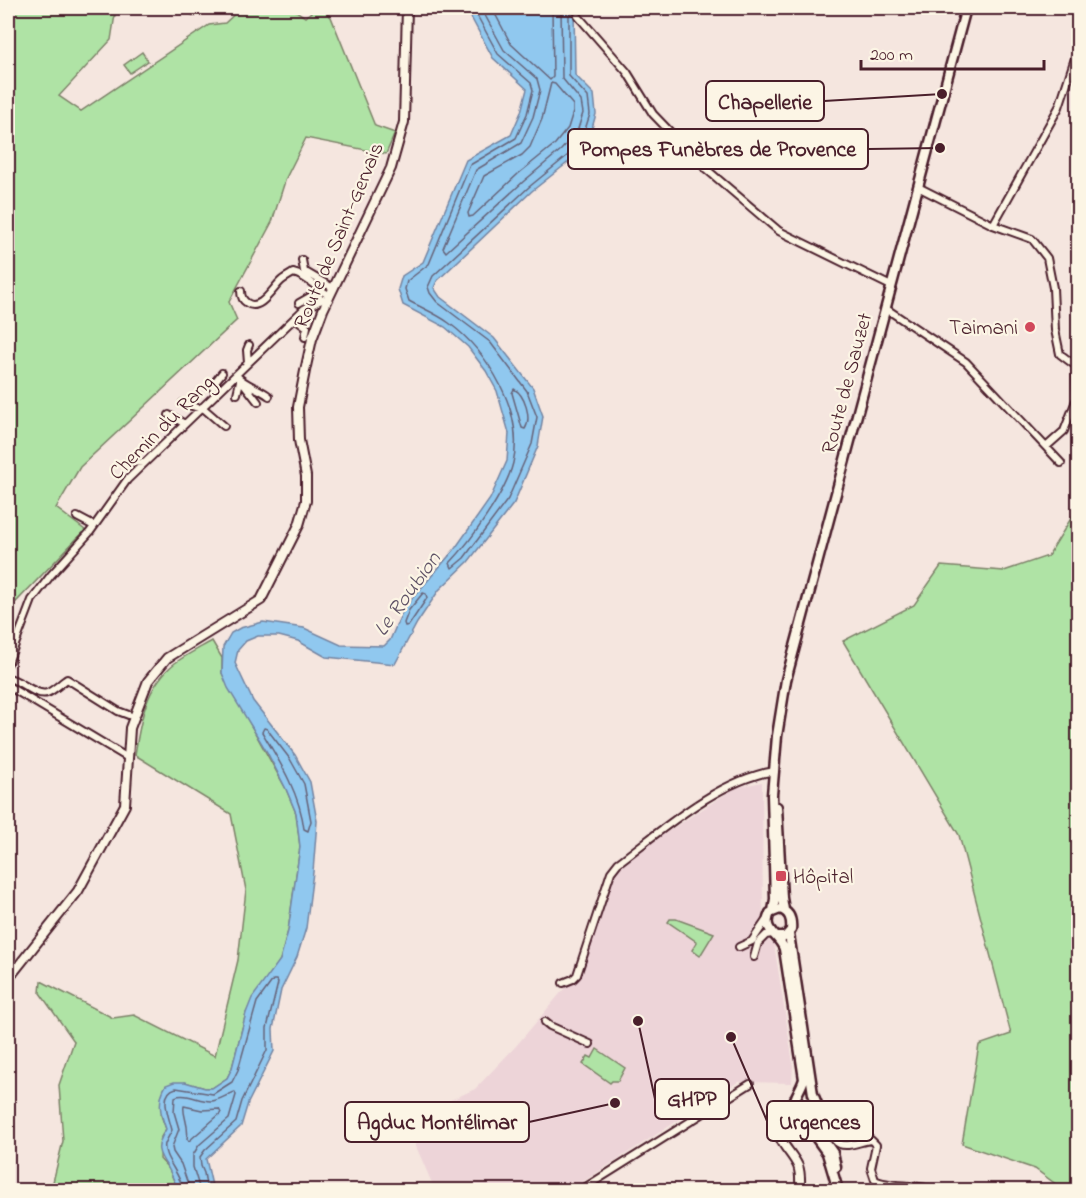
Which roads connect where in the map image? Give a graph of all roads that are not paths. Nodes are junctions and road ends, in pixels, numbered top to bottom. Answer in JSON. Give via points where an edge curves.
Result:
{"nodes":[{"id":1,"x":407,"y":8,"type":"edge"},
{"id":2,"x":966,"y":8,"type":"edge"},
{"id":3,"x":579,"y":16,"type":"dead end"},
{"id":4,"x":1078,"y":49,"type":"edge"},
{"id":5,"x":918,"y":187,"type":"junction"},
{"id":6,"x":993,"y":225,"type":"junction"},
{"id":7,"x":302,"y":260,"type":"dead end"},
{"id":8,"x":891,"y":286,"type":"junction"},
{"id":9,"x":241,"y":291,"type":"dead end"},
{"id":10,"x":328,"y":295,"type":"junction"},
{"id":11,"x":299,"y":303,"type":"dead end"},
{"id":12,"x":885,"y":309,"type":"junction"},
{"id":13,"x":298,"y":315,"type":"junction"},
{"id":14,"x":305,"y":337,"type":"dead end"},
{"id":15,"x":249,"y":345,"type":"dead end"},
{"id":16,"x":248,"y":363,"type":"junction"},
{"id":17,"x":222,"y":373,"type":"dead end"},
{"id":18,"x":240,"y":380,"type":"junction"},
{"id":19,"x":217,"y":393,"type":"junction"},
{"id":20,"x":237,"y":394,"type":"dead end"},
{"id":21,"x":269,"y":396,"type":"dead end"},
{"id":22,"x":258,"y":402,"type":"dead end"},
{"id":23,"x":183,"y":403,"type":"dead end"},
{"id":24,"x":201,"y":408,"type":"junction"},
{"id":25,"x":169,"y":415,"type":"dead end"},
{"id":26,"x":185,"y":424,"type":"junction"},
{"id":27,"x":224,"y":426,"type":"dead end"},
{"id":28,"x":1046,"y":447,"type":"junction"},
{"id":29,"x":129,"y":462,"type":"dead end"},
{"id":30,"x":144,"y":463,"type":"junction"},
{"id":31,"x":1061,"y":463,"type":"dead end"},
{"id":32,"x":98,"y":508,"type":"dead end"},
{"id":33,"x":105,"y":512,"type":"junction"},
{"id":34,"x":77,"y":517,"type":"dead end"},
{"id":35,"x":94,"y":526,"type":"junction"},
{"id":36,"x":8,"y":663,"type":"edge"},
{"id":37,"x":8,"y":678,"type":"edge"},
{"id":38,"x":8,"y":686,"type":"edge"},
{"id":39,"x":134,"y":717,"type":"junction"},
{"id":40,"x":128,"y":758,"type":"junction"},
{"id":41,"x":775,"y":771,"type":"junction"},
{"id":42,"x":784,"y":910,"type":"junction"},
{"id":43,"x":770,"y":914,"type":"junction"},
{"id":44,"x":789,"y":934,"type":"junction"},
{"id":45,"x":775,"y":936,"type":"junction"},
{"id":46,"x":739,"y":947,"type":"dead end"},
{"id":47,"x":754,"y":957,"type":"dead end"},
{"id":48,"x":8,"y":979,"type":"edge"},
{"id":49,"x":562,"y":983,"type":"dead end"},
{"id":50,"x":545,"y":1022,"type":"dead end"},
{"id":51,"x":590,"y":1044,"type":"dead end"},
{"id":52,"x":750,"y":1084,"type":"dead end"},
{"id":53,"x":800,"y":1091,"type":"junction"},
{"id":54,"x":813,"y":1094,"type":"junction"},
{"id":55,"x":814,"y":1111,"type":"junction"},
{"id":56,"x":798,"y":1113,"type":"junction"},
{"id":57,"x":592,"y":1184,"type":"junction"},
{"id":58,"x":581,"y":1191,"type":"edge"},
{"id":59,"x":596,"y":1191,"type":"edge"},
{"id":60,"x":800,"y":1191,"type":"edge"},
{"id":61,"x":840,"y":1191,"type":"edge"},
{"id":62,"x":934,"y":1191,"type":"edge"}],
"edges":[{"from":1,"to":10,"type":"street","name":"Route de Saint-Gervais","via":[[404,122],[391,168]]},
{"from":2,"to":5,"type":"main road","name":"Route de Sauzet"},
{"from":3,"to":8,"type":"street","via":[[627,72],[653,114],[721,182],[778,231]]},
{"from":4,"to":6,"type":"street","via":[[1059,107]]},
{"from":5,"to":6,"type":"street"},
{"from":5,"to":8,"type":"main road","name":"Route de Sauzet"},
{"from":6,"to":28,"type":"street","via":[[1032,239],[1047,258],[1060,354],[1076,366],[1077,398],[1064,431]]},
{"from":7,"to":10,"type":"street","via":[[304,271]]},
{"from":8,"to":12,"type":"main road","name":"Route de Sauzet"},
{"from":9,"to":10,"type":"street","via":[[245,302],[257,304],[293,273],[302,275]]},
{"from":10,"to":11,"type":"street","via":[[313,295]]},
{"from":10,"to":13,"type":"street","name":"Chemin du Rang"},
{"from":10,"to":39,"type":"street","name":"Route de Saint-Gervais","via":[[312,339],[298,407],[306,476],[306,501],[299,525],[261,600],[167,658],[148,681]]},
{"from":12,"to":28,"type":"street","via":[[966,362]]},
{"from":12,"to":41,"type":"main road","name":"Route de Sauzet","via":[[791,654]]},
{"from":13,"to":14,"type":"street","via":[[307,327]]},
{"from":13,"to":16,"type":"street","name":"Chemin du Rang"},
{"from":15,"to":16,"type":"street"},
{"from":16,"to":18,"type":"street","name":"Chemin du Rang"},
{"from":17,"to":19,"type":"street","via":[[213,387]]},
{"from":18,"to":19,"type":"street","name":"Chemin du Rang"},
{"from":18,"to":20,"type":"street"},
{"from":18,"to":21,"type":"street"},
{"from":18,"to":22,"type":"street"},
{"from":19,"to":24,"type":"street","name":"Chemin du Rang"},
{"from":23,"to":24,"type":"street"},
{"from":24,"to":26,"type":"street","name":"Chemin du Rang"},
{"from":24,"to":27,"type":"street"},
{"from":25,"to":26,"type":"street"},
{"from":26,"to":30,"type":"street","name":"Chemin du Rang"},
{"from":28,"to":31,"type":"street"},
{"from":29,"to":30,"type":"street"},
{"from":30,"to":33,"type":"street","name":"Chemin du Rang"},
{"from":32,"to":33,"type":"street"},
{"from":33,"to":35,"type":"street","name":"Chemin du Rang"},
{"from":34,"to":35,"type":"street"},
{"from":35,"to":36,"type":"street","name":"Chemin du Rang","via":[[32,600]]},
{"from":37,"to":39,"type":"street","via":[[41,693],[67,680]]},
{"from":38,"to":40,"type":"street"},
{"from":39,"to":40,"type":"street","name":"Route de Saint-Gervais"},
{"from":40,"to":48,"type":"street","name":"Route de Saint-Gervais","via":[[124,805],[78,891]]},
{"from":41,"to":42,"type":"main road","name":"Route de Sauzet"},
{"from":41,"to":43,"type":"main road","name":"Route de Sauzet","via":[[775,899]]},
{"from":41,"to":49,"type":"street","via":[[708,797],[618,863],[611,872],[577,975]]},
{"from":42,"to":43,"type":"main road"},
{"from":42,"to":44,"type":"main road","via":[[791,919]]},
{"from":43,"to":45,"type":"main road","via":[[769,929]]},
{"from":43,"to":46,"type":"street","via":[[752,941]]},
{"from":44,"to":45,"type":"main road"},
{"from":44,"to":54,"type":"main road"},
{"from":45,"to":47,"type":"street","via":[[766,935],[758,943]]},
{"from":45,"to":53,"type":"main road","via":[[784,949],[804,1079]]},
{"from":50,"to":51,"type":"street"},
{"from":52,"to":57,"type":"street"},
{"from":53,"to":54,"type":"main road"},
{"from":53,"to":56,"type":"main road","via":[[794,1098]]},
{"from":54,"to":55,"type":"main road","via":[[817,1101]]},
{"from":55,"to":56,"type":"main road"},
{"from":55,"to":61,"type":"main road","via":[[814,1126],[833,1153]]},
{"from":55,"to":62,"type":"street","via":[[825,1115],[834,1141],[845,1145],[871,1140],[876,1144],[871,1168],[874,1180]]},
{"from":56,"to":60,"type":"street","via":[[779,1122],[778,1131],[798,1167]]},
{"from":56,"to":61,"type":"main road","via":[[827,1153]]},
{"from":57,"to":58,"type":"street"},
{"from":57,"to":59,"type":"street"}]}
